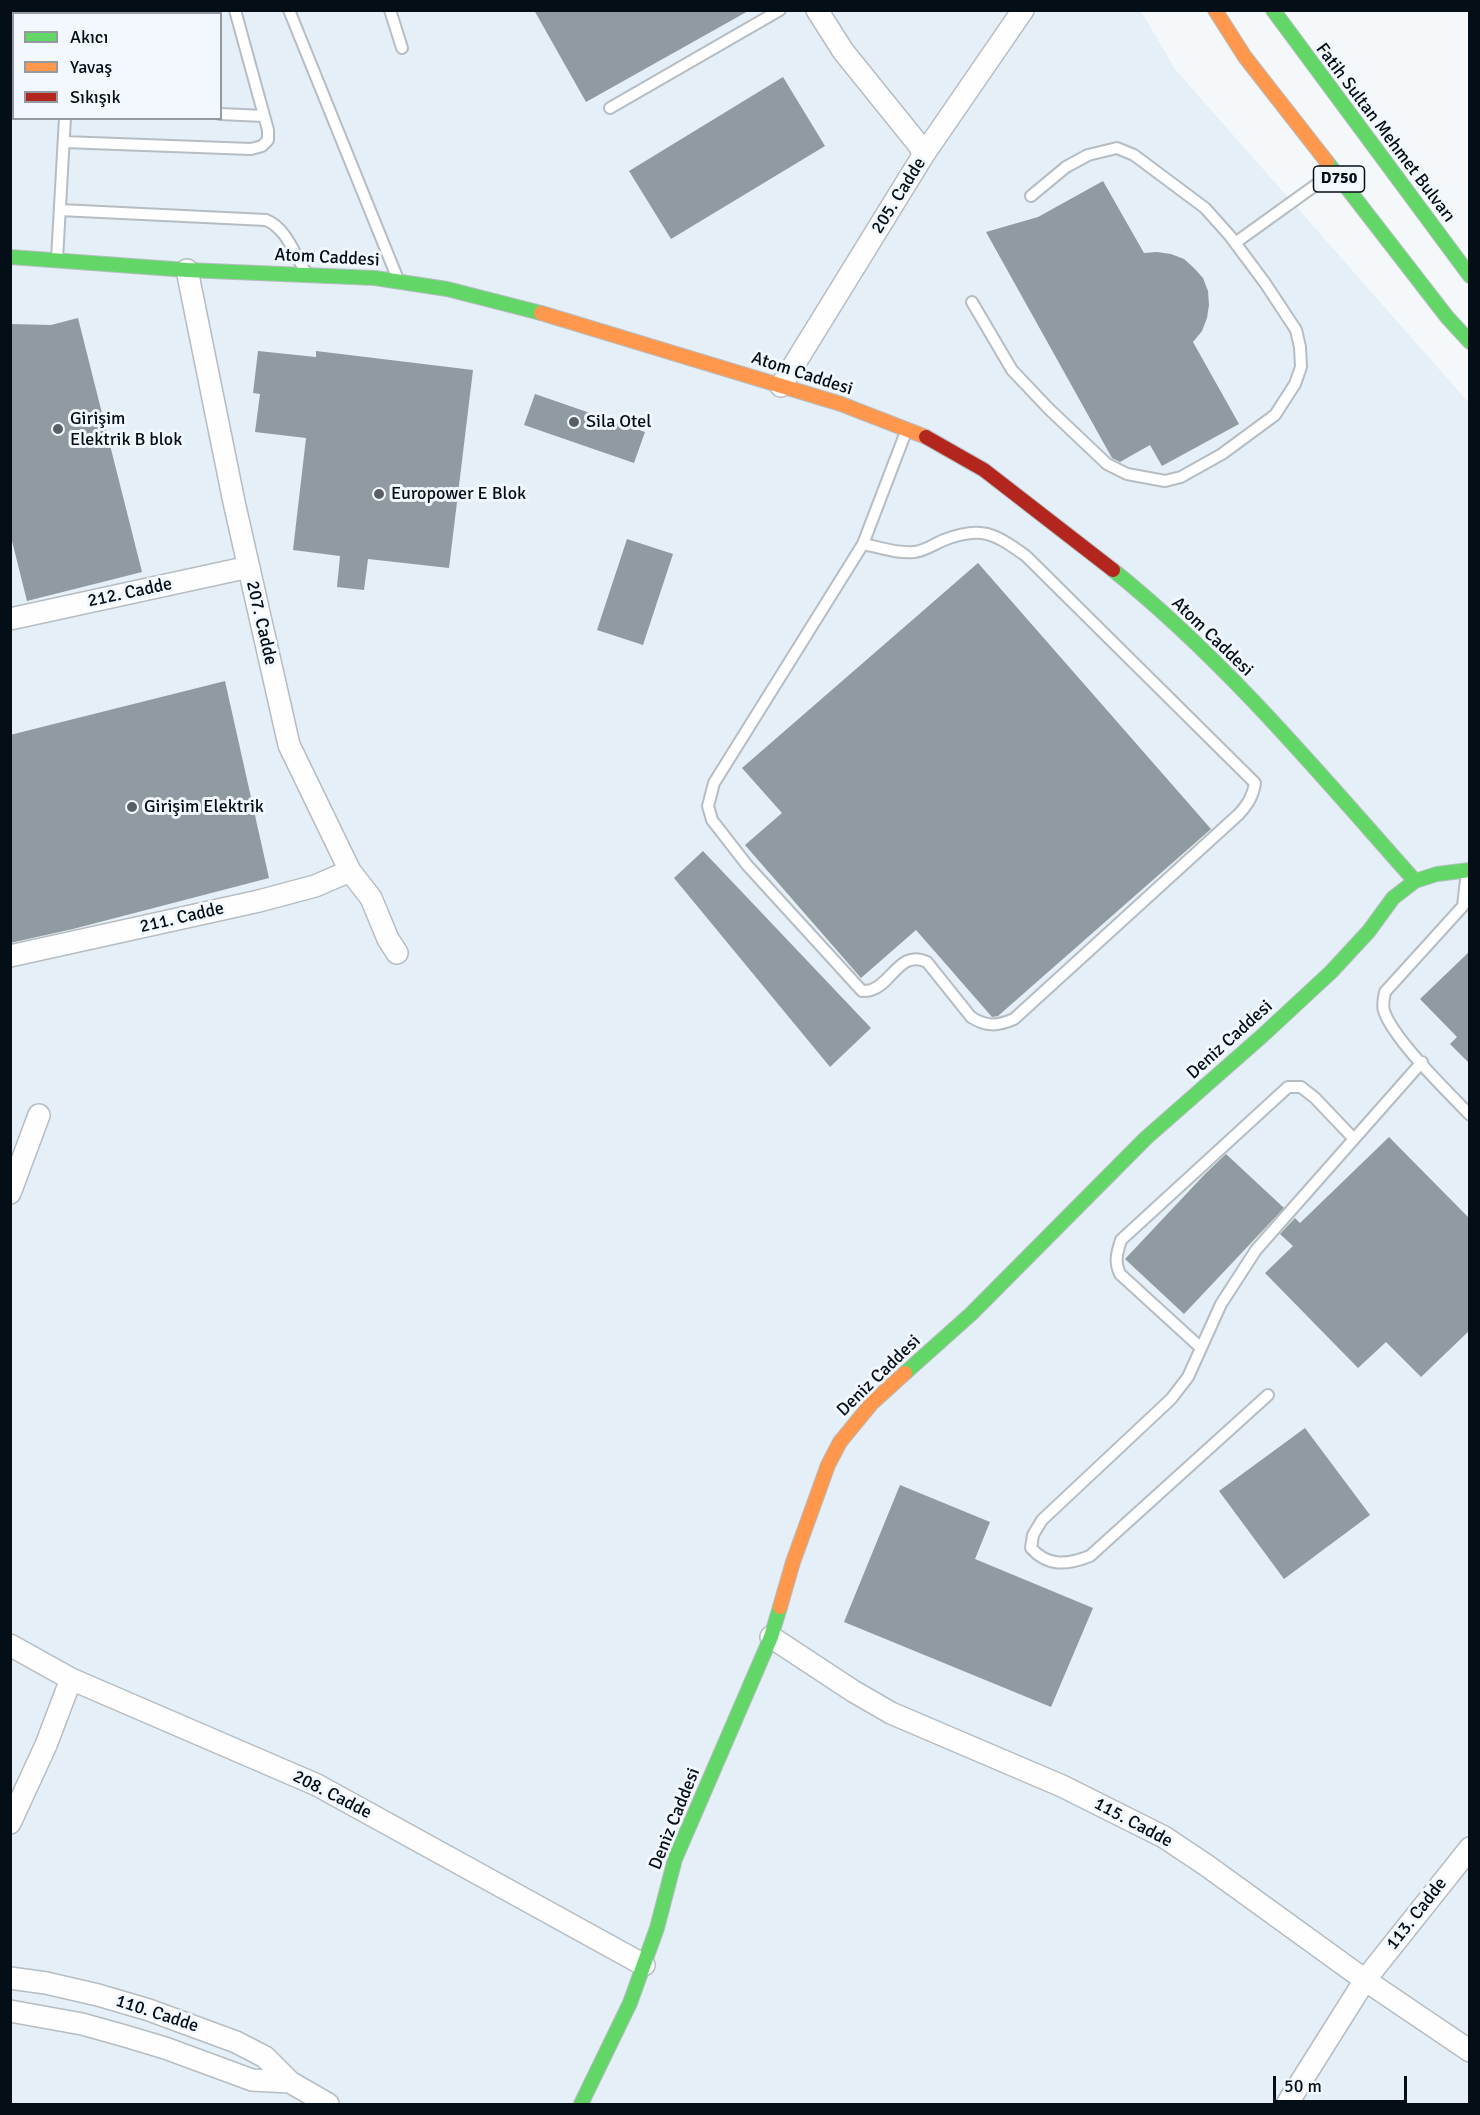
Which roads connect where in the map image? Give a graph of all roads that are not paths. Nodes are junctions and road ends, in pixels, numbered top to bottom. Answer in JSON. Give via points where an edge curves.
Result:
{"nodes":[{"id":1,"x":235,"y":10,"type":"edge"},
{"id":2,"x":289,"y":10,"type":"edge"},
{"id":3,"x":390,"y":10,"type":"edge"},
{"id":4,"x":780,"y":10,"type":"edge"},
{"id":5,"x":817,"y":10,"type":"edge"},
{"id":6,"x":1023,"y":10,"type":"edge"},
{"id":7,"x":1215,"y":10,"type":"edge"},
{"id":8,"x":1273,"y":10,"type":"edge"},
{"id":9,"x":402,"y":48,"type":"dead end"},
{"id":10,"x":610,"y":108,"type":"dead end"},
{"id":11,"x":222,"y":114,"type":"edge"},
{"id":12,"x":264,"y":116,"type":"junction"},
{"id":13,"x":65,"y":120,"type":"edge"},
{"id":14,"x":64,"y":142,"type":"junction"},
{"id":15,"x":924,"y":154,"type":"junction"},
{"id":16,"x":1334,"y":172,"type":"junction"},
{"id":17,"x":1031,"y":196,"type":"dead end"},
{"id":18,"x":60,"y":210,"type":"junction"},
{"id":19,"x":1235,"y":243,"type":"junction"},
{"id":20,"x":10,"y":257,"type":"edge"},
{"id":21,"x":57,"y":261,"type":"junction"},
{"id":22,"x":187,"y":270,"type":"junction"},
{"id":23,"x":307,"y":275,"type":"junction"},
{"id":24,"x":1470,"y":276,"type":"edge"},
{"id":25,"x":398,"y":281,"type":"junction"},
{"id":26,"x":972,"y":302,"type":"dead end"},
{"id":27,"x":1470,"y":342,"type":"edge"},
{"id":28,"x":782,"y":386,"type":"junction"},
{"id":29,"x":907,"y":429,"type":"junction"},
{"id":30,"x":863,"y":544,"type":"junction"},
{"id":31,"x":249,"y":567,"type":"junction"},
{"id":32,"x":10,"y":619,"type":"edge"},
{"id":33,"x":1468,"y":870,"type":"edge"},
{"id":34,"x":350,"y":871,"type":"junction"},
{"id":35,"x":1415,"y":881,"type":"junction"},
{"id":36,"x":397,"y":953,"type":"dead end"},
{"id":37,"x":10,"y":957,"type":"edge"},
{"id":38,"x":1422,"y":1062,"type":"junction"},
{"id":39,"x":39,"y":1115,"type":"dead end"},
{"id":40,"x":1470,"y":1115,"type":"edge"},
{"id":41,"x":1354,"y":1139,"type":"junction"},
{"id":42,"x":10,"y":1193,"type":"edge"},
{"id":43,"x":1202,"y":1348,"type":"junction"},
{"id":44,"x":1268,"y":1395,"type":"dead end"},
{"id":45,"x":771,"y":1637,"type":"junction"},
{"id":46,"x":10,"y":1645,"type":"edge"},
{"id":47,"x":71,"y":1679,"type":"junction"},
{"id":48,"x":10,"y":1823,"type":"edge"},
{"id":49,"x":1470,"y":1848,"type":"edge"},
{"id":50,"x":644,"y":1965,"type":"junction"},
{"id":51,"x":10,"y":1978,"type":"edge"},
{"id":52,"x":1365,"y":1980,"type":"junction"},
{"id":53,"x":10,"y":2011,"type":"edge"},
{"id":54,"x":1470,"y":2051,"type":"edge"},
{"id":55,"x":290,"y":2082,"type":"junction"},
{"id":56,"x":328,"y":2104,"type":"edge"},
{"id":57,"x":581,"y":2104,"type":"edge"},
{"id":58,"x":1287,"y":2104,"type":"edge"}],
"edges":[{"from":1,"to":12,"type":"lane"},
{"from":2,"to":25,"type":"lane"},
{"from":3,"to":9,"type":"lane"},
{"from":4,"to":10,"type":"lane"},
{"from":5,"to":15,"type":"street","via":[[843,51]]},
{"from":6,"to":15,"type":"street","name":"205. Cadde"},
{"from":7,"to":16,"type":"main road","number":"D750","via":[[1245,57]]},
{"from":8,"to":24,"type":"main road","name":"Fatih Sultan Mehmet Bulvarı","number":"D750"},
{"from":11,"to":12,"type":"lane"},
{"from":12,"to":14,"type":"lane","via":[[268,140],[250,149]]},
{"from":13,"to":14,"type":"lane"},
{"from":14,"to":18,"type":"lane"},
{"from":15,"to":28,"type":"street","name":"205. Cadde"},
{"from":16,"to":19,"type":"lane"},
{"from":16,"to":27,"type":"main road","number":"D750"},
{"from":17,"to":19,"type":"lane","via":[[1066,167],[1088,155],[1116,148],[1134,155],[1205,208]]},
{"from":18,"to":21,"type":"lane"},
{"from":18,"to":23,"type":"lane","via":[[266,220],[282,230]]},
{"from":19,"to":26,"type":"lane","via":[[1296,330],[1301,367],[1275,415],[1221,454],[1181,477],[1165,481],[1127,474],[1107,464],[1012,370]]},
{"from":20,"to":21,"type":"main road","name":"Atom Caddesi"},
{"from":21,"to":22,"type":"main road","name":"Atom Caddesi"},
{"from":22,"to":23,"type":"main road","name":"Atom Caddesi"},
{"from":22,"to":31,"type":"street","name":"207. Cadde"},
{"from":23,"to":25,"type":"main road","name":"Atom Caddesi"},
{"from":25,"to":28,"type":"main road","name":"Atom Caddesi","via":[[447,289],[574,322]]},
{"from":28,"to":29,"type":"main road","name":"Atom Caddesi"},
{"from":29,"to":30,"type":"lane"},
{"from":29,"to":35,"type":"main road","name":"Atom Caddesi","via":[[984,470],[1124,579],[1204,651],[1279,727]]},
{"from":30,"to":30,"type":"lane","via":[[714,783],[708,807],[712,820],[747,865],[862,991],[873,990],[911,959],[919,959],[927,962],[971,1017],[998,1026],[1014,1018],[1239,814],[1255,783],[1026,556],[998,537],[976,531],[913,552]]},
{"from":31,"to":32,"type":"street","name":"212. Cadde"},
{"from":31,"to":34,"type":"street","name":"207. Cadde","via":[[289,745]]},
{"from":33,"to":35,"type":"main road","name":"Deniz Caddesi"},
{"from":33,"to":38,"type":"lane","via":[[1463,906],[1385,992],[1383,1008],[1391,1026]]},
{"from":34,"to":36,"type":"street","name":"207. Cadde","via":[[371,898]]},
{"from":34,"to":37,"type":"street","name":"211. Cadde","via":[[315,886],[259,901]]},
{"from":35,"to":45,"type":"main road","name":"Deniz Caddesi","via":[[1393,898],[1331,972],[1146,1138],[971,1314],[872,1403],[852,1426],[828,1465]]},
{"from":38,"to":40,"type":"lane"},
{"from":38,"to":41,"type":"lane"},
{"from":39,"to":42,"type":"street"},
{"from":41,"to":43,"type":"lane","via":[[1256,1250],[1221,1304]]},
{"from":41,"to":43,"type":"lane","via":[[1315,1098],[1301,1088],[1288,1087],[1121,1240],[1116,1255],[1120,1274]]},
{"from":43,"to":44,"type":"lane","via":[[1188,1377],[1171,1399],[1042,1520],[1031,1548],[1040,1558],[1072,1563],[1090,1556]]},
{"from":45,"to":50,"type":"main road","name":"Deniz Caddesi","via":[[675,1859]]},
{"from":45,"to":52,"type":"street","name":"115. Cadde","via":[[891,1713],[1062,1786],[1164,1837]]},
{"from":46,"to":47,"type":"street","name":"208. Cadde"},
{"from":47,"to":48,"type":"street"},
{"from":47,"to":50,"type":"street","name":"208. Cadde","via":[[317,1785]]},
{"from":49,"to":52,"type":"street","name":"113. Cadde"},
{"from":50,"to":57,"type":"main road","name":"Deniz Caddesi"},
{"from":51,"to":55,"type":"street","name":"110. Cadde","via":[[108,1998],[236,2042],[266,2057]]},
{"from":52,"to":54,"type":"street","name":"115. Cadde"},
{"from":52,"to":58,"type":"street","name":"113. Cadde"},
{"from":53,"to":55,"type":"street","name":"110. Cadde","via":[[125,2036],[252,2080]]},
{"from":55,"to":56,"type":"street","name":"110. Cadde"}]}
